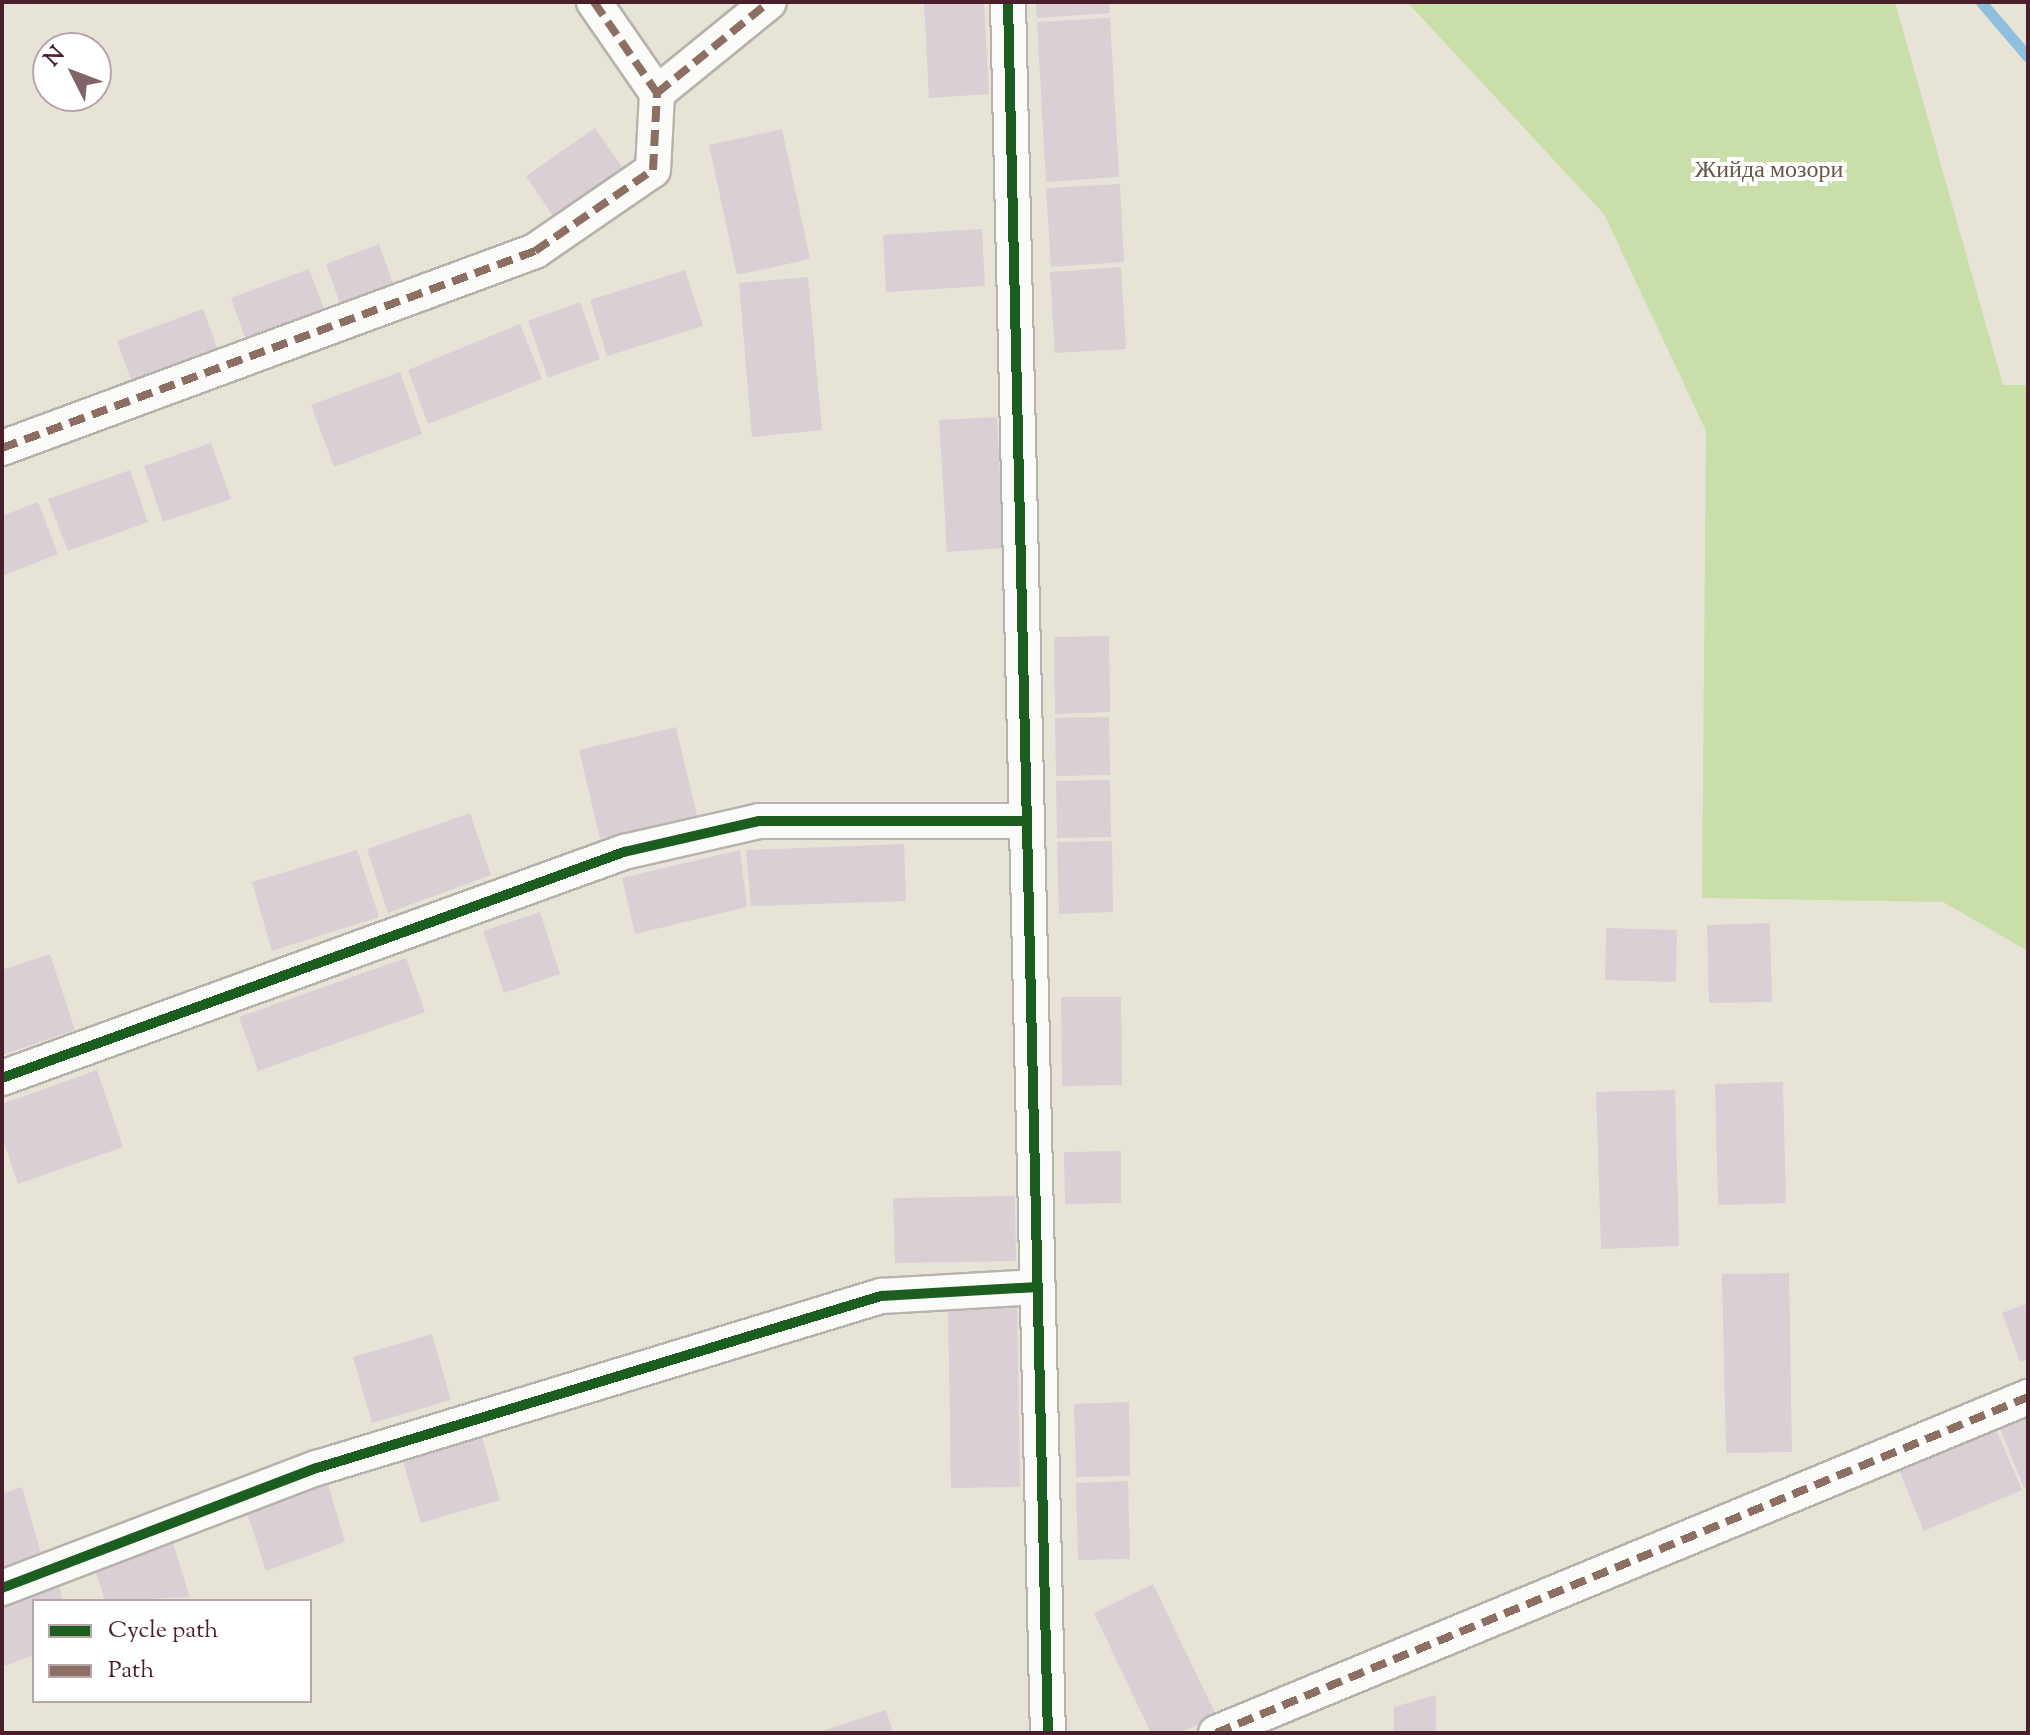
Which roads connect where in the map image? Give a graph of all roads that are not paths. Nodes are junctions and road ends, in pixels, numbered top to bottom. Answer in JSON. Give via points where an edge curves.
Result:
{"nodes":[{"id":1,"x":594,"y":2,"type":"edge"},
{"id":2,"x":769,"y":2,"type":"edge"},
{"id":3,"x":1008,"y":2,"type":"edge"},
{"id":4,"x":657,"y":93,"type":"junction"},
{"id":5,"x":2,"y":448,"type":"edge"},
{"id":6,"x":1027,"y":821,"type":"junction"},
{"id":7,"x":2,"y":1078,"type":"edge"},
{"id":8,"x":1038,"y":1287,"type":"junction"},
{"id":9,"x":2028,"y":1397,"type":"edge"},
{"id":10,"x":2,"y":1588,"type":"edge"},
{"id":11,"x":1048,"y":1733,"type":"edge"},
{"id":12,"x":1216,"y":1733,"type":"edge"}],
"edges":[{"from":1,"to":4,"type":"street"},
{"from":2,"to":4,"type":"street"},
{"from":3,"to":6,"type":"street"},
{"from":4,"to":5,"type":"street","via":[[653,170],[535,251]]},
{"from":6,"to":7,"type":"street","via":[[759,821],[624,852]]},
{"from":6,"to":8,"type":"street"},
{"from":8,"to":10,"type":"street","via":[[881,1296],[317,1468]]},
{"from":8,"to":11,"type":"street"},
{"from":9,"to":12,"type":"street"}]}
